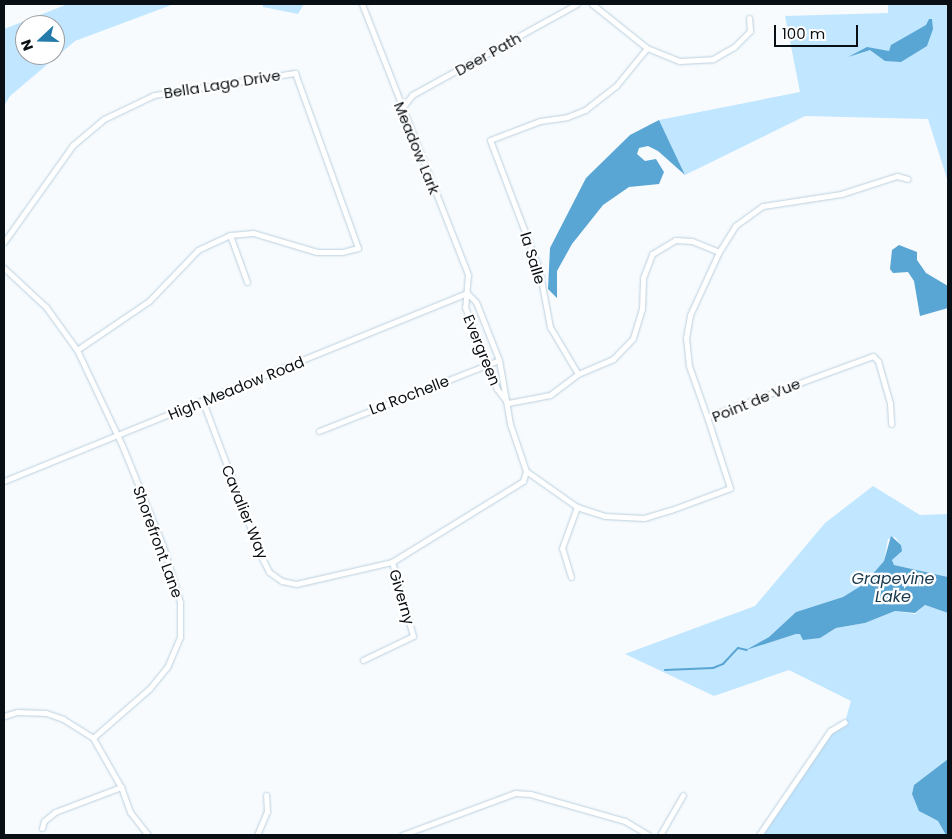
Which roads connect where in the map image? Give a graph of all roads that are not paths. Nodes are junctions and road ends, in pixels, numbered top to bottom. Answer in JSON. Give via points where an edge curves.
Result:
{"nodes":[{"id":1,"x":362,"y":4,"type":"edge"},
{"id":2,"x":577,"y":4,"type":"edge"},
{"id":3,"x":592,"y":4,"type":"edge"},
{"id":4,"x":749,"y":18,"type":"dead end"},
{"id":5,"x":647,"y":48,"type":"junction"},
{"id":6,"x":402,"y":108,"type":"junction"},
{"id":7,"x":908,"y":179,"type":"dead end"},
{"id":8,"x":230,"y":235,"type":"junction"},
{"id":9,"x":4,"y":242,"type":"edge"},
{"id":10,"x":719,"y":252,"type":"junction"},
{"id":11,"x":4,"y":268,"type":"edge"},
{"id":12,"x":247,"y":282,"type":"dead end"},
{"id":13,"x":467,"y":294,"type":"junction"},
{"id":14,"x":77,"y":350,"type":"junction"},
{"id":15,"x":499,"y":360,"type":"junction"},
{"id":16,"x":488,"y":365,"type":"junction"},
{"id":17,"x":578,"y":374,"type":"junction"},
{"id":18,"x":203,"y":402,"type":"junction"},
{"id":19,"x":508,"y":404,"type":"junction"},
{"id":20,"x":706,"y":417,"type":"junction"},
{"id":21,"x":891,"y":424,"type":"dead end"},
{"id":22,"x":319,"y":430,"type":"dead end"},
{"id":23,"x":116,"y":436,"type":"junction"},
{"id":24,"x":526,"y":472,"type":"junction"},
{"id":25,"x":4,"y":481,"type":"edge"},
{"id":26,"x":578,"y":507,"type":"junction"},
{"id":27,"x":392,"y":562,"type":"junction"},
{"id":28,"x":571,"y":577,"type":"dead end"},
{"id":29,"x":363,"y":660,"type":"dead end"},
{"id":30,"x":4,"y":716,"type":"edge"},
{"id":31,"x":846,"y":722,"type":"dead end"},
{"id":32,"x":93,"y":738,"type":"junction"},
{"id":33,"x":121,"y":787,"type":"junction"},
{"id":34,"x":266,"y":795,"type":"dead end"},
{"id":35,"x":684,"y":795,"type":"dead end"},
{"id":36,"x":42,"y":828,"type":"dead end"},
{"id":37,"x":148,"y":835,"type":"edge"},
{"id":38,"x":257,"y":835,"type":"edge"},
{"id":39,"x":402,"y":835,"type":"edge"},
{"id":40,"x":648,"y":835,"type":"edge"},
{"id":41,"x":660,"y":835,"type":"edge"},
{"id":42,"x":759,"y":835,"type":"edge"}],
"edges":[{"from":1,"to":6,"type":"street","name":"Meadow Lark"},
{"from":2,"to":6,"type":"street","name":"Deer Path","via":[[412,95]]},
{"from":3,"to":5,"type":"street"},
{"from":4,"to":5,"type":"street","via":[[750,31],[734,47],[713,59],[679,61]]},
{"from":5,"to":17,"type":"street","name":"la Salle","via":[[616,86],[585,110],[567,117],[540,121],[490,140],[539,268],[550,327]]},
{"from":6,"to":13,"type":"street","name":"Meadow Lark","via":[[468,275]]},
{"from":7,"to":10,"type":"street","via":[[897,176],[841,194],[762,206],[735,226]]},
{"from":8,"to":9,"type":"street","name":"Bella Lago Drive","via":[[253,233],[317,252],[358,248],[295,73],[154,95],[104,119],[73,145]]},
{"from":8,"to":12,"type":"street"},
{"from":8,"to":14,"type":"street","via":[[198,250],[148,301]]},
{"from":10,"to":17,"type":"street","via":[[692,241],[675,240],[652,254],[643,278],[642,309],[633,338],[613,359]]},
{"from":10,"to":20,"type":"street","via":[[690,316],[686,338],[689,366]]},
{"from":11,"to":14,"type":"street","name":"Shorefront Lane","via":[[46,307]]},
{"from":13,"to":15,"type":"street","name":"Evergreen","via":[[476,302]]},
{"from":13,"to":16,"type":"street","name":"Evergreen","via":[[465,307]]},
{"from":13,"to":18,"type":"street","name":"High Meadow Road"},
{"from":14,"to":23,"type":"street","name":"Shorefront Lane"},
{"from":15,"to":16,"type":"street","name":"La Rochelle"},
{"from":15,"to":19,"type":"street","name":"Evergreen"},
{"from":16,"to":19,"type":"street","name":"Evergreen"},
{"from":16,"to":22,"type":"street","name":"La Rochelle"},
{"from":17,"to":19,"type":"street","via":[[550,396]]},
{"from":18,"to":23,"type":"street","name":"High Meadow Road"},
{"from":18,"to":27,"type":"street","name":"Cavalier Way","via":[[269,572],[282,581],[296,584]]},
{"from":19,"to":24,"type":"street","name":"Evergreen","via":[[510,424]]},
{"from":20,"to":21,"type":"street","name":"Point de Vue","via":[[873,356],[878,361],[890,403]]},
{"from":20,"to":26,"type":"street","name":"Point de Vue","via":[[730,483],[726,491],[644,518],[605,516]]},
{"from":23,"to":25,"type":"street","name":"High Meadow Road"},
{"from":23,"to":32,"type":"street","name":"Shorefront Lane","via":[[176,582],[182,625],[167,667],[156,681]]},
{"from":24,"to":26,"type":"street","name":"Point de Vue"},
{"from":24,"to":27,"type":"street","name":"Cavalier Way","via":[[523,481]]},
{"from":26,"to":28,"type":"street","via":[[562,548]]},
{"from":27,"to":29,"type":"street","name":"Giverny","via":[[414,636]]},
{"from":30,"to":32,"type":"street","via":[[17,712],[46,713],[63,718]]},
{"from":31,"to":42,"type":"street","via":[[830,731]]},
{"from":32,"to":33,"type":"street"},
{"from":33,"to":36,"type":"street","via":[[55,812],[44,821]]},
{"from":33,"to":37,"type":"street","via":[[130,812]]},
{"from":34,"to":38,"type":"street","via":[[267,812]]},
{"from":35,"to":41,"type":"street"},
{"from":39,"to":40,"type":"street","via":[[515,793],[530,794],[625,821]]}]}
